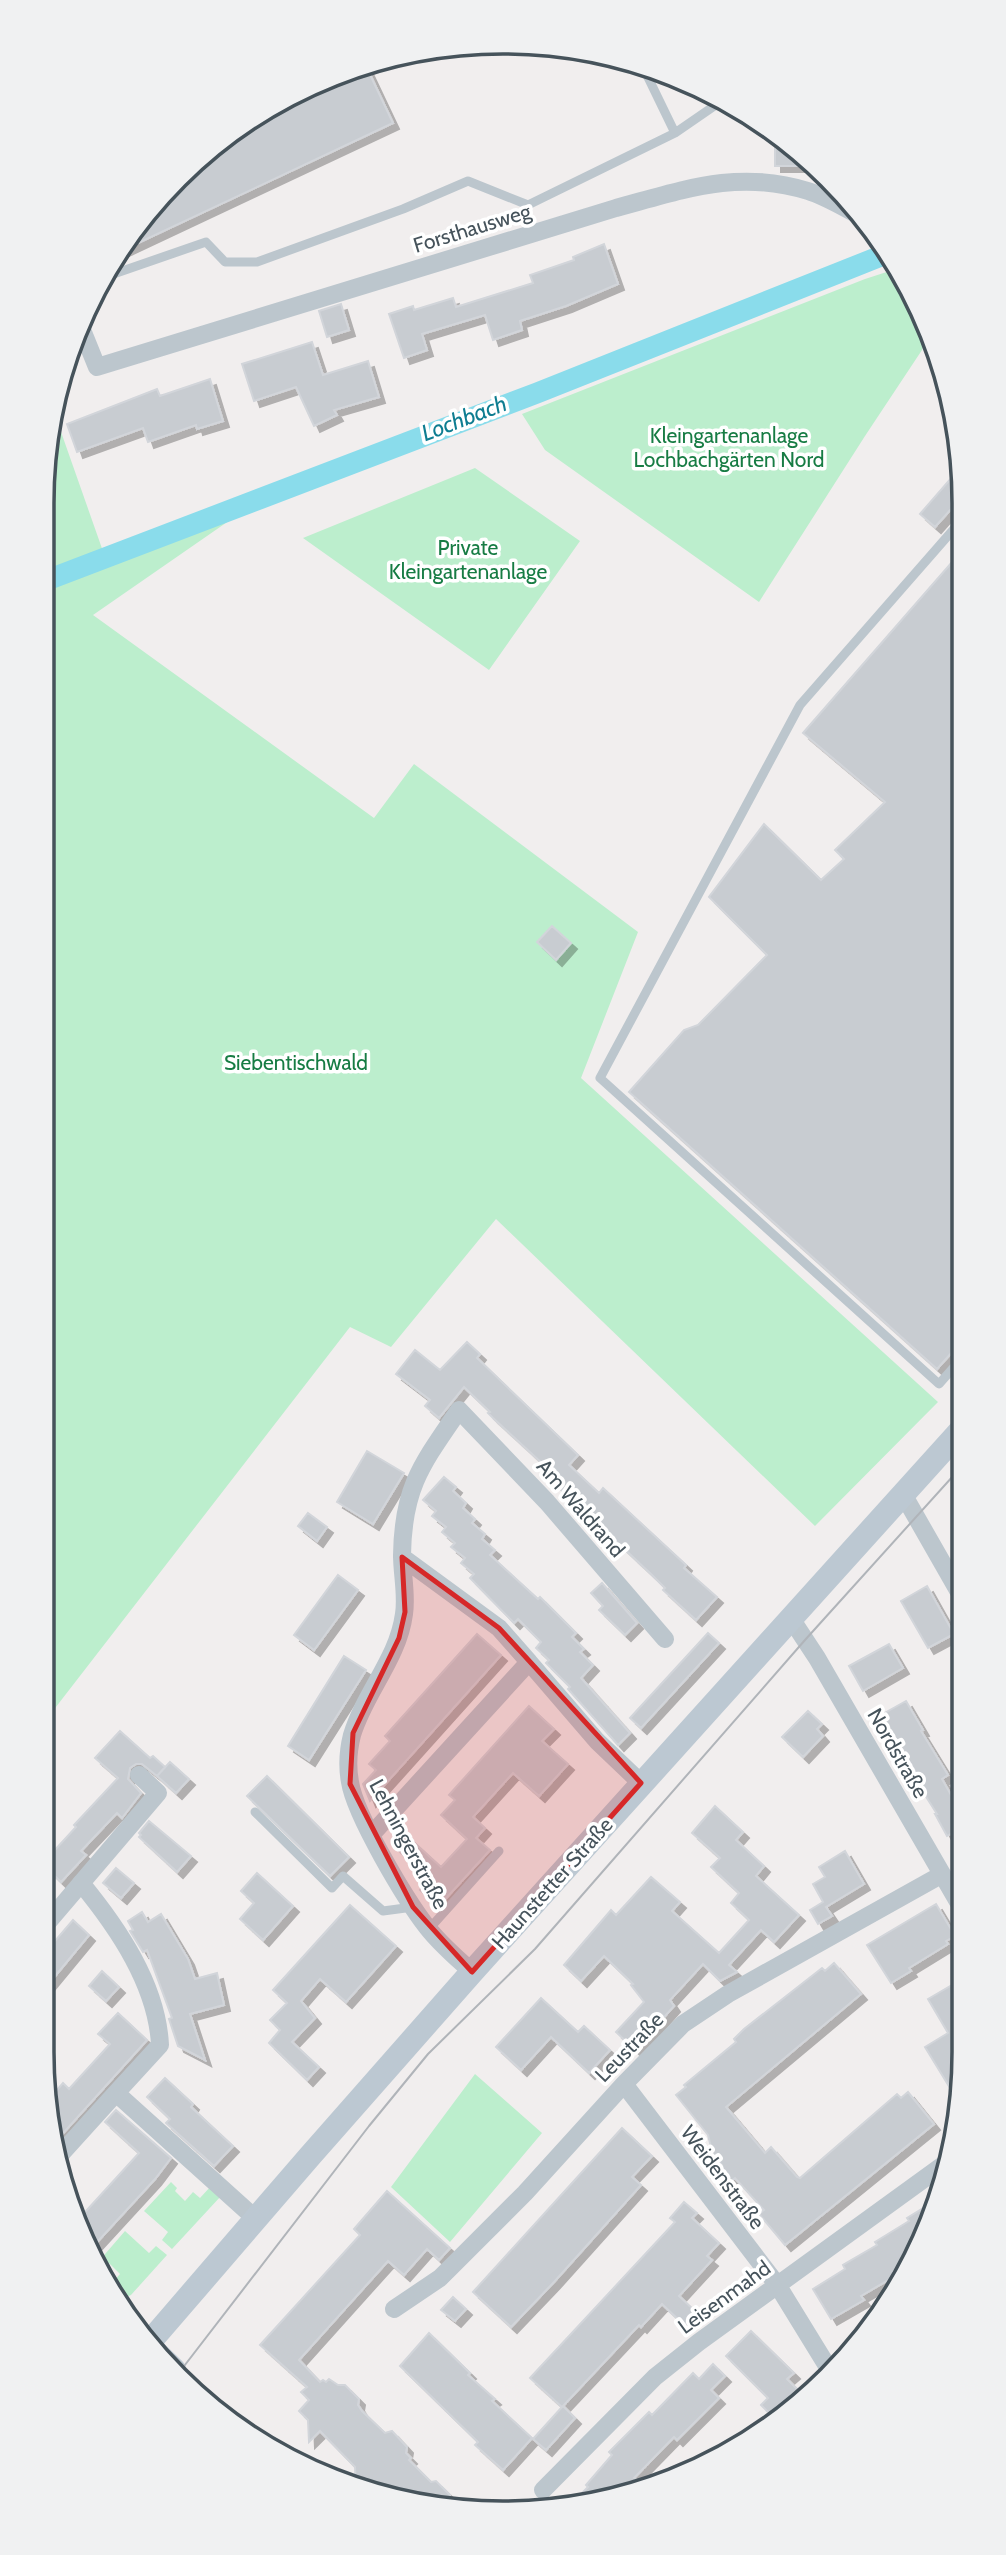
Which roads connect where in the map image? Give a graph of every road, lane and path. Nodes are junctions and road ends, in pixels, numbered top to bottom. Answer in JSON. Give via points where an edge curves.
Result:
{"nodes":[{"id":1,"x":649,"y":79,"type":"edge"},
{"id":2,"x":713,"y":107,"type":"edge"},
{"id":3,"x":676,"y":133,"type":"junction"},
{"id":4,"x":839,"y":206,"type":"edge"},
{"id":5,"x":118,"y":273,"type":"edge"},
{"id":6,"x":85,"y":338,"type":"edge"},
{"id":7,"x":952,"y":531,"type":"edge"},
{"id":8,"x":952,"y":1369,"type":"edge"},
{"id":9,"x":459,"y":1410,"type":"joint"},
{"id":10,"x":952,"y":1440,"type":"edge"},
{"id":11,"x":903,"y":1494,"type":"junction"},
{"id":12,"x":402,"y":1557,"type":"junction"},
{"id":13,"x":952,"y":1580,"type":"edge"},
{"id":14,"x":790,"y":1617,"type":"junction"},
{"id":15,"x":665,"y":1639,"type":"dead end"},
{"id":16,"x":529,"y":1662,"type":"junction"},
{"id":17,"x":139,"y":1775,"type":"dead end"},
{"id":18,"x":641,"y":1783,"type":"junction"},
{"id":19,"x":255,"y":1812,"type":"dead end"},
{"id":20,"x":372,"y":1834,"type":"junction"},
{"id":21,"x":499,"y":1851,"type":"dead end"},
{"id":22,"x":941,"y":1875,"type":"junction"},
{"id":23,"x":81,"y":1883,"type":"junction"},
{"id":24,"x":952,"y":1893,"type":"edge"},
{"id":25,"x":413,"y":1908,"type":"junction"},
{"id":26,"x":54,"y":1915,"type":"edge"},
{"id":27,"x":429,"y":1929,"type":"junction"},
{"id":28,"x":472,"y":1972,"type":"junction"},
{"id":29,"x":624,"y":2084,"type":"junction"},
{"id":30,"x":116,"y":2093,"type":"junction"},
{"id":31,"x":65,"y":2149,"type":"edge"},
{"id":32,"x":935,"y":2171,"type":"edge"},
{"id":33,"x":256,"y":2219,"type":"junction"},
{"id":34,"x":778,"y":2286,"type":"junction"},
{"id":35,"x":394,"y":2309,"type":"dead end"},
{"id":36,"x":156,"y":2336,"type":"edge"},
{"id":37,"x":826,"y":2363,"type":"edge"},
{"id":38,"x":542,"y":2490,"type":"dead end"}],
"edges":[{"from":1,"to":3,"type":"lane"},
{"from":2,"to":3,"type":"lane"},
{"from":3,"to":5,"type":"lane","via":[[528,205],[468,181],[257,262],[225,262],[206,242]]},
{"from":4,"to":6,"type":"street","name":"Forsthausweg","via":[[809,191],[779,184],[733,180],[692,187],[97,367]]},
{"from":7,"to":8,"type":"lane","via":[[800,705],[600,1078],[939,1384]]},
{"from":9,"to":12,"type":"street","name":"Lehningerstraße","via":[[424,1460],[411,1489],[403,1520]]},
{"from":9,"to":15,"type":"street","name":"Am Waldrand","via":[[547,1502]]},
{"from":10,"to":11,"type":"main road","name":"Haunstetter Straße"},
{"from":11,"to":13,"type":"street"},
{"from":11,"to":14,"type":"main road","name":"Haunstetter Straße"},
{"from":12,"to":16,"type":"street","via":[[499,1628]]},
{"from":12,"to":20,"type":"street","name":"Lehningerstraße","via":[[405,1612],[399,1638],[364,1705],[348,1754],[350,1784]]},
{"from":14,"to":18,"type":"main road","name":"Haunstetter Straße"},
{"from":14,"to":22,"type":"street","name":"Nordstraße"},
{"from":16,"to":18,"type":"street","via":[[597,1741]]},
{"from":16,"to":20,"type":"street"},
{"from":17,"to":23,"type":"street","via":[[158,1793]]},
{"from":18,"to":28,"type":"main road","name":"Haunstetter Straße"},
{"from":19,"to":25,"type":"lane","via":[[332,1888],[343,1876],[383,1911]]},
{"from":20,"to":25,"type":"street","name":"Lehningerstraße"},
{"from":21,"to":27,"type":"lane"},
{"from":22,"to":24,"type":"street","name":"Nordstraße"},
{"from":22,"to":29,"type":"street","name":"Leustraße","via":[[728,1994],[683,2024]]},
{"from":23,"to":26,"type":"street"},
{"from":23,"to":30,"type":"street","via":[[128,1950],[159,2030],[160,2045]]},
{"from":25,"to":27,"type":"street","name":"Lehningerstraße"},
{"from":27,"to":28,"type":"street","name":"Lehningerstraße"},
{"from":28,"to":33,"type":"main road","name":"Haunstetter Straße"},
{"from":29,"to":34,"type":"street","name":"Weidenstraße"},
{"from":29,"to":35,"type":"street","name":"Leustraße","via":[[440,2278]]},
{"from":30,"to":31,"type":"street"},
{"from":30,"to":33,"type":"street"},
{"from":32,"to":34,"type":"street","name":"Leisenmahd"},
{"from":33,"to":36,"type":"main road","name":"Haunstetter Straße"},
{"from":34,"to":37,"type":"street","name":"Weidenstraße"},
{"from":34,"to":38,"type":"street","name":"Leisenmahd","via":[[655,2377]]}]}
